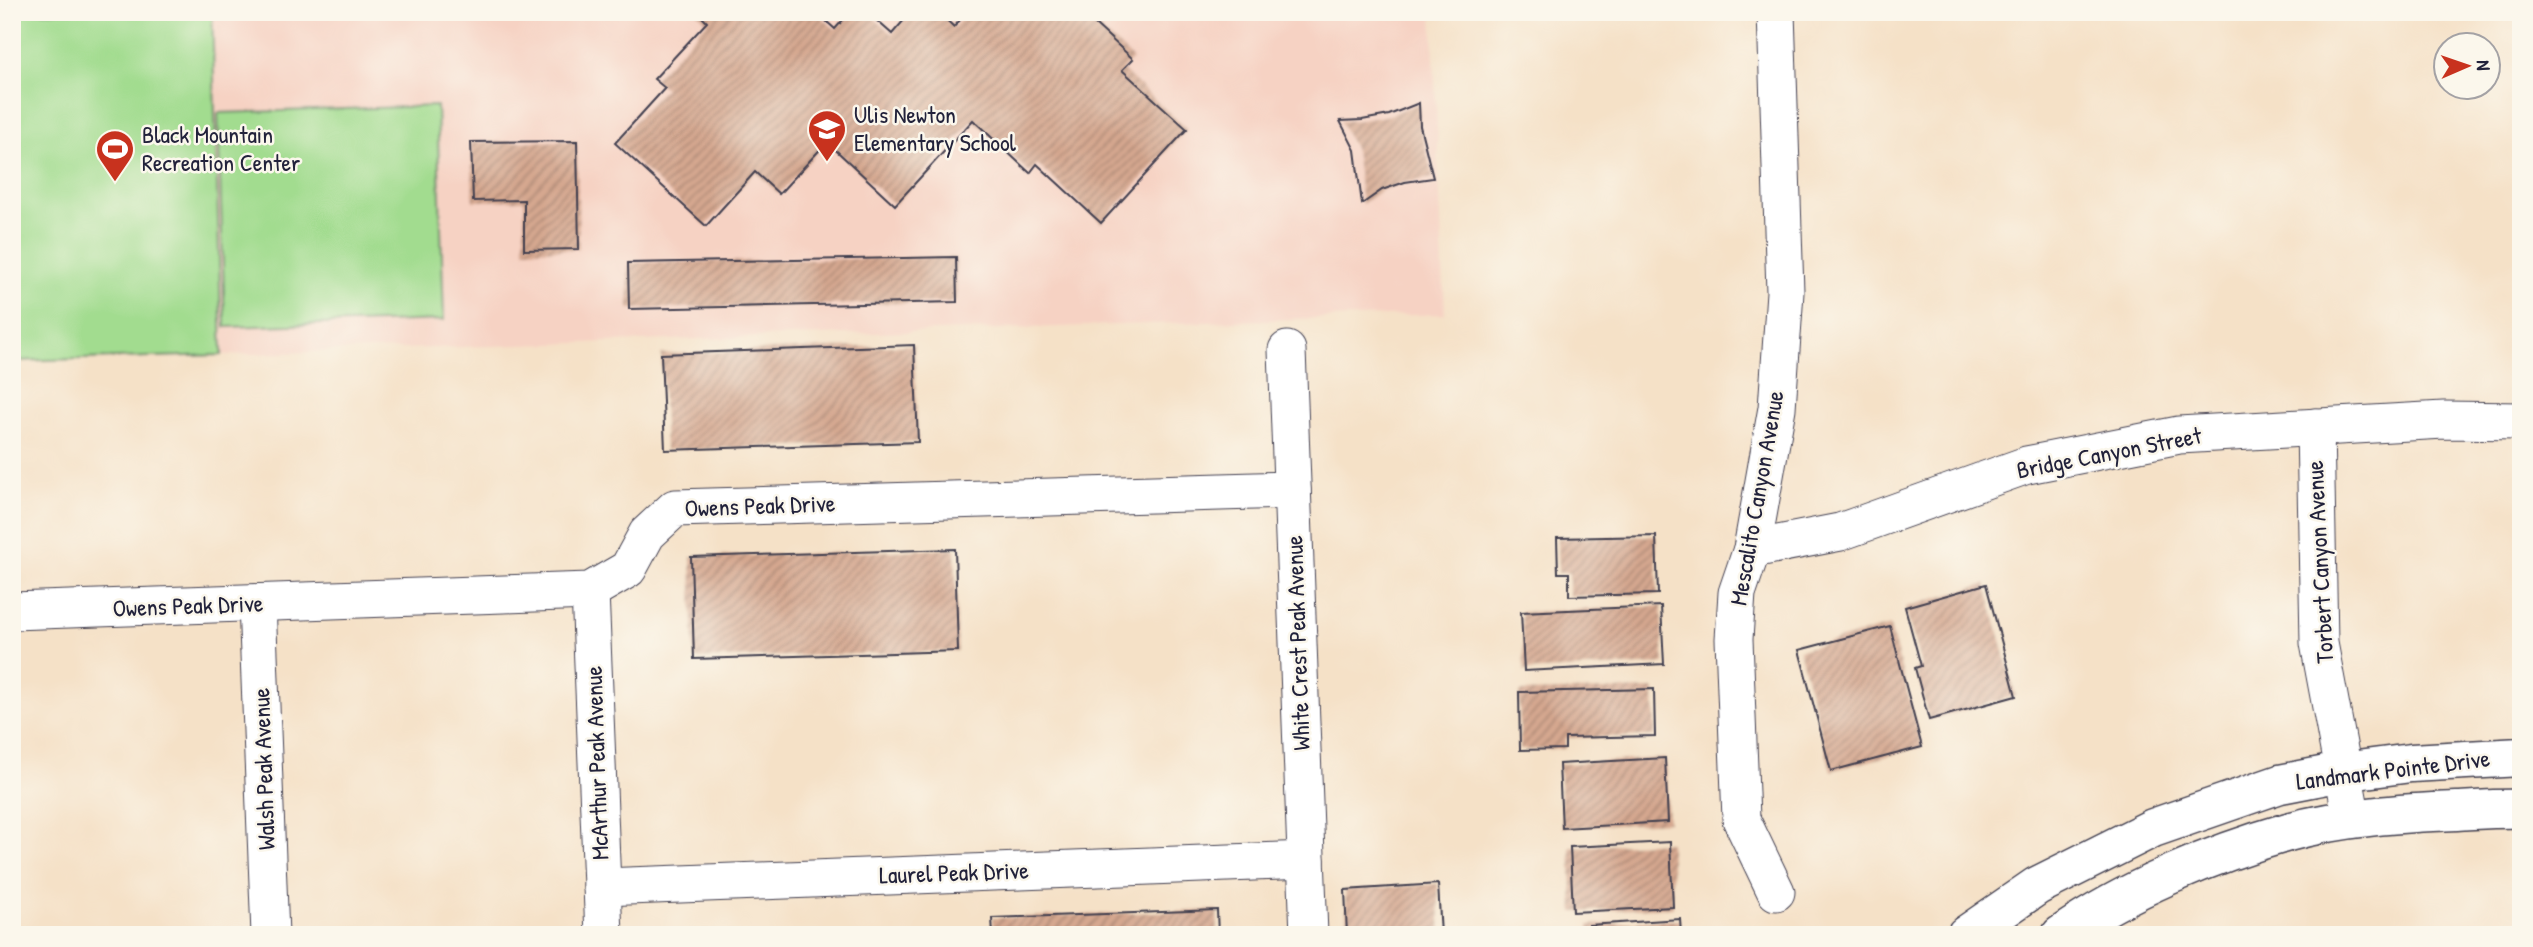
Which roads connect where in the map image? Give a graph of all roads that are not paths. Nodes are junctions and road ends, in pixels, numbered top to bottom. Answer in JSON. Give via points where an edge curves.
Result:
{"nodes":[{"id":1,"x":1776,"y":12,"type":"edge"},
{"id":2,"x":1287,"y":351,"type":"dead end"},
{"id":3,"x":2521,"y":421,"type":"edge"},
{"id":4,"x":2315,"y":427,"type":"junction"},
{"id":5,"x":1292,"y":489,"type":"junction"},
{"id":6,"x":1752,"y":549,"type":"junction"},
{"id":7,"x":590,"y":591,"type":"junction"},
{"id":8,"x":257,"y":603,"type":"junction"},
{"id":9,"x":12,"y":611,"type":"edge"},
{"id":10,"x":2521,"y":757,"type":"edge"},
{"id":11,"x":2342,"y":772,"type":"junction"},
{"id":12,"x":2521,"y":809,"type":"edge"},
{"id":13,"x":2352,"y":819,"type":"junction"},
{"id":14,"x":1306,"y":860,"type":"junction"},
{"id":15,"x":602,"y":887,"type":"junction"},
{"id":16,"x":1776,"y":892,"type":"dead end"},
{"id":17,"x":270,"y":935,"type":"edge"},
{"id":18,"x":604,"y":935,"type":"edge"},
{"id":19,"x":1309,"y":935,"type":"edge"},
{"id":20,"x":1966,"y":935,"type":"edge"},
{"id":21,"x":2060,"y":935,"type":"edge"}],
"edges":[{"from":1,"to":6,"type":"street","name":"Mescalito Canyon Avenue","via":[[1785,292],[1777,408]]},
{"from":2,"to":5,"type":"street","name":"White Crest Peak Avenue"},
{"from":3,"to":4,"type":"street","name":"Bridge Canyon Street"},
{"from":4,"to":6,"type":"street","name":"Bridge Canyon Street","via":[[2179,435],[2027,466],[1840,532]]},
{"from":4,"to":11,"type":"street","name":"Torbert Canyon Avenue","via":[[2319,643]]},
{"from":5,"to":7,"type":"street","name":"Owens Peak Drive","via":[[675,508],[647,534],[628,569]]},
{"from":5,"to":14,"type":"street","name":"White Crest Peak Avenue"},
{"from":6,"to":16,"type":"street","name":"Mescalito Canyon Avenue","via":[[1737,593],[1734,639],[1741,819]]},
{"from":7,"to":8,"type":"street","name":"Owens Peak Drive"},
{"from":7,"to":15,"type":"street","name":"McArthur Peak Avenue"},
{"from":8,"to":9,"type":"street","name":"Owens Peak Drive"},
{"from":8,"to":17,"type":"street","name":"Walsh Peak Avenue"},
{"from":10,"to":11,"type":"street","name":"Landmark Pointe Drive"},
{"from":11,"to":13,"type":"street","name":"Torbert Canyon Avenue"},
{"from":11,"to":20,"type":"street","name":"Landmark Pointe Drive","via":[[2280,783],[2153,828],[2037,886]]},
{"from":12,"to":13,"type":"street","name":"Landmark Pointe Drive"},
{"from":13,"to":21,"type":"street","name":"Landmark Pointe Drive","via":[[2289,832],[2170,874]]},
{"from":14,"to":15,"type":"street","name":"Laurel Peak Drive"},
{"from":14,"to":19,"type":"street","name":"White Crest Peak Avenue"},
{"from":15,"to":18,"type":"street","name":"McArthur Peak Avenue"}]}
